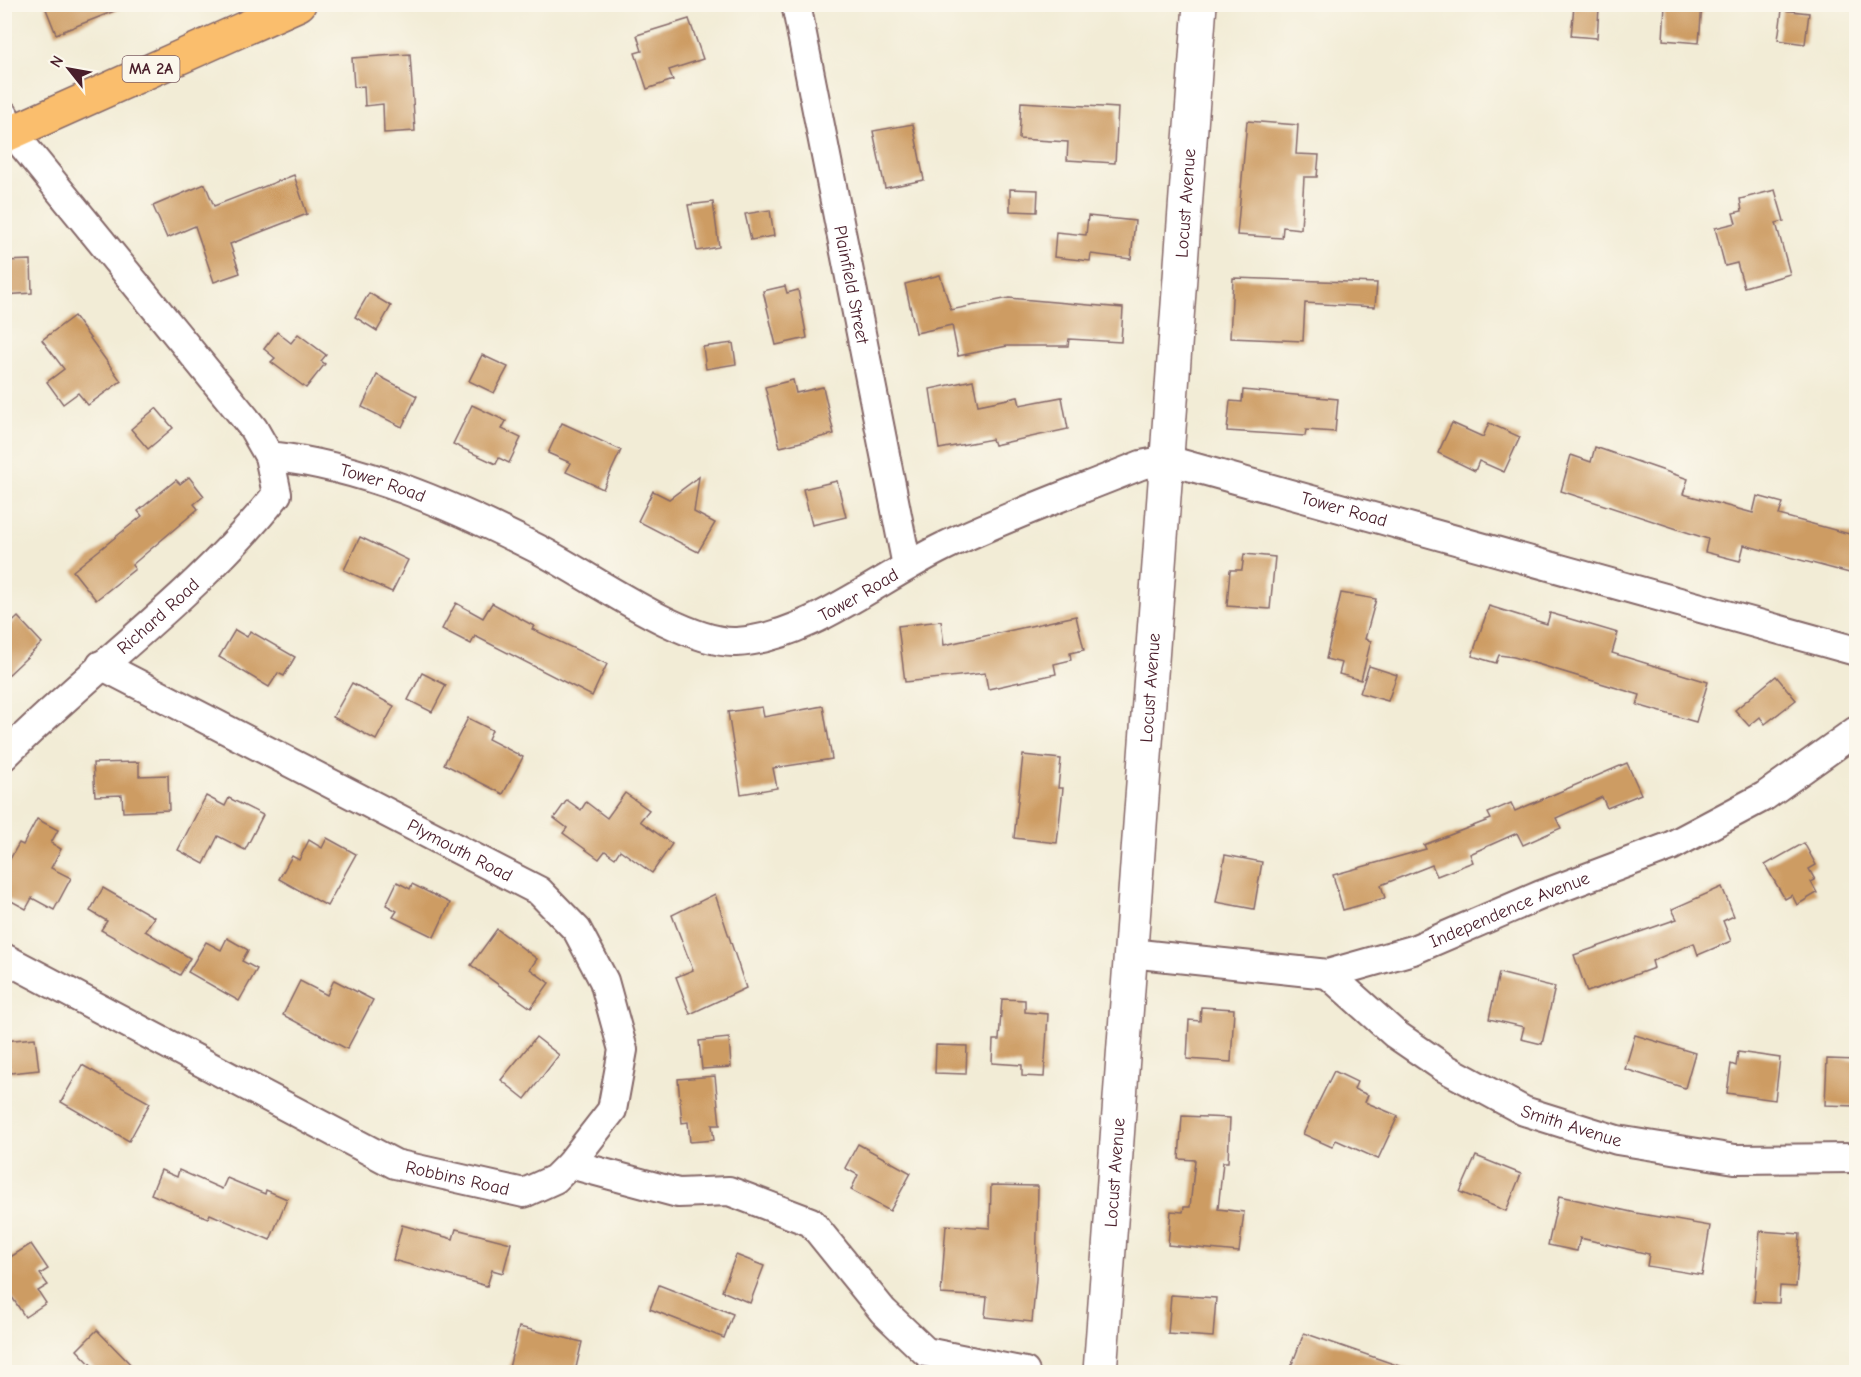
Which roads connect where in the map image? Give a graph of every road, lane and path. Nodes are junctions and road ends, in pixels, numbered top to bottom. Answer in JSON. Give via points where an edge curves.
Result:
{"nodes":[{"id":1,"x":299,"y":4,"type":"edge"},
{"id":2,"x":796,"y":4,"type":"edge"},
{"id":3,"x":1200,"y":4,"type":"edge"},
{"id":4,"x":7,"y":127,"type":"edge"},
{"id":5,"x":269,"y":456,"type":"junction"},
{"id":6,"x":1167,"y":460,"type":"junction"},
{"id":7,"x":907,"y":566,"type":"junction"},
{"id":8,"x":1857,"y":651,"type":"edge"},
{"id":9,"x":101,"y":665,"type":"junction"},
{"id":10,"x":1857,"y":731,"type":"edge"},
{"id":11,"x":4,"y":756,"type":"edge"},
{"id":12,"x":1130,"y":953,"type":"junction"},
{"id":13,"x":4,"y":958,"type":"edge"},
{"id":14,"x":1328,"y":974,"type":"junction"},
{"id":15,"x":1857,"y":1158,"type":"edge"},
{"id":16,"x":570,"y":1164,"type":"junction"},
{"id":17,"x":1025,"y":1372,"type":"edge"},
{"id":18,"x":1100,"y":1372,"type":"edge"}],
"edges":[{"from":1,"to":4,"type":"main road","number":"MA 2A"},
{"from":2,"to":7,"type":"street","name":"Plainfield Street"},
{"from":3,"to":6,"type":"street","name":"Locust Avenue"},
{"from":4,"to":5,"type":"street","via":[[253,428]]},
{"from":5,"to":7,"type":"street","name":"Tower Road","via":[[312,461],[418,493],[535,547],[666,621],[692,633],[726,641],[759,638],[790,629]]},
{"from":5,"to":9,"type":"street","name":"Richard Road","via":[[277,494],[248,531]]},
{"from":6,"to":7,"type":"street","name":"Tower Road","via":[[1141,465],[975,531]]},
{"from":6,"to":8,"type":"street","name":"Tower Road"},
{"from":6,"to":12,"type":"street","name":"Locust Avenue"},
{"from":9,"to":11,"type":"street","name":"Richard Road"},
{"from":9,"to":16,"type":"street","name":"Plymouth Road","via":[[540,891],[555,906],[577,930],[604,981],[623,1050],[612,1110]]},
{"from":10,"to":14,"type":"street","name":"Independence Avenue","via":[[1765,796],[1671,846],[1541,895],[1413,950]]},
{"from":12,"to":14,"type":"street","name":"Independence Avenue"},
{"from":12,"to":18,"type":"street","name":"Locust Avenue"},
{"from":13,"to":16,"type":"street","name":"Robbins Road","via":[[395,1164],[524,1193],[555,1179]]},
{"from":14,"to":15,"type":"street","name":"Smith Avenue","via":[[1395,1034],[1443,1067],[1524,1111],[1617,1140],[1735,1159]]},
{"from":16,"to":17,"type":"street","via":[[678,1193],[729,1191],[811,1222],[883,1311],[926,1352]]}]}
